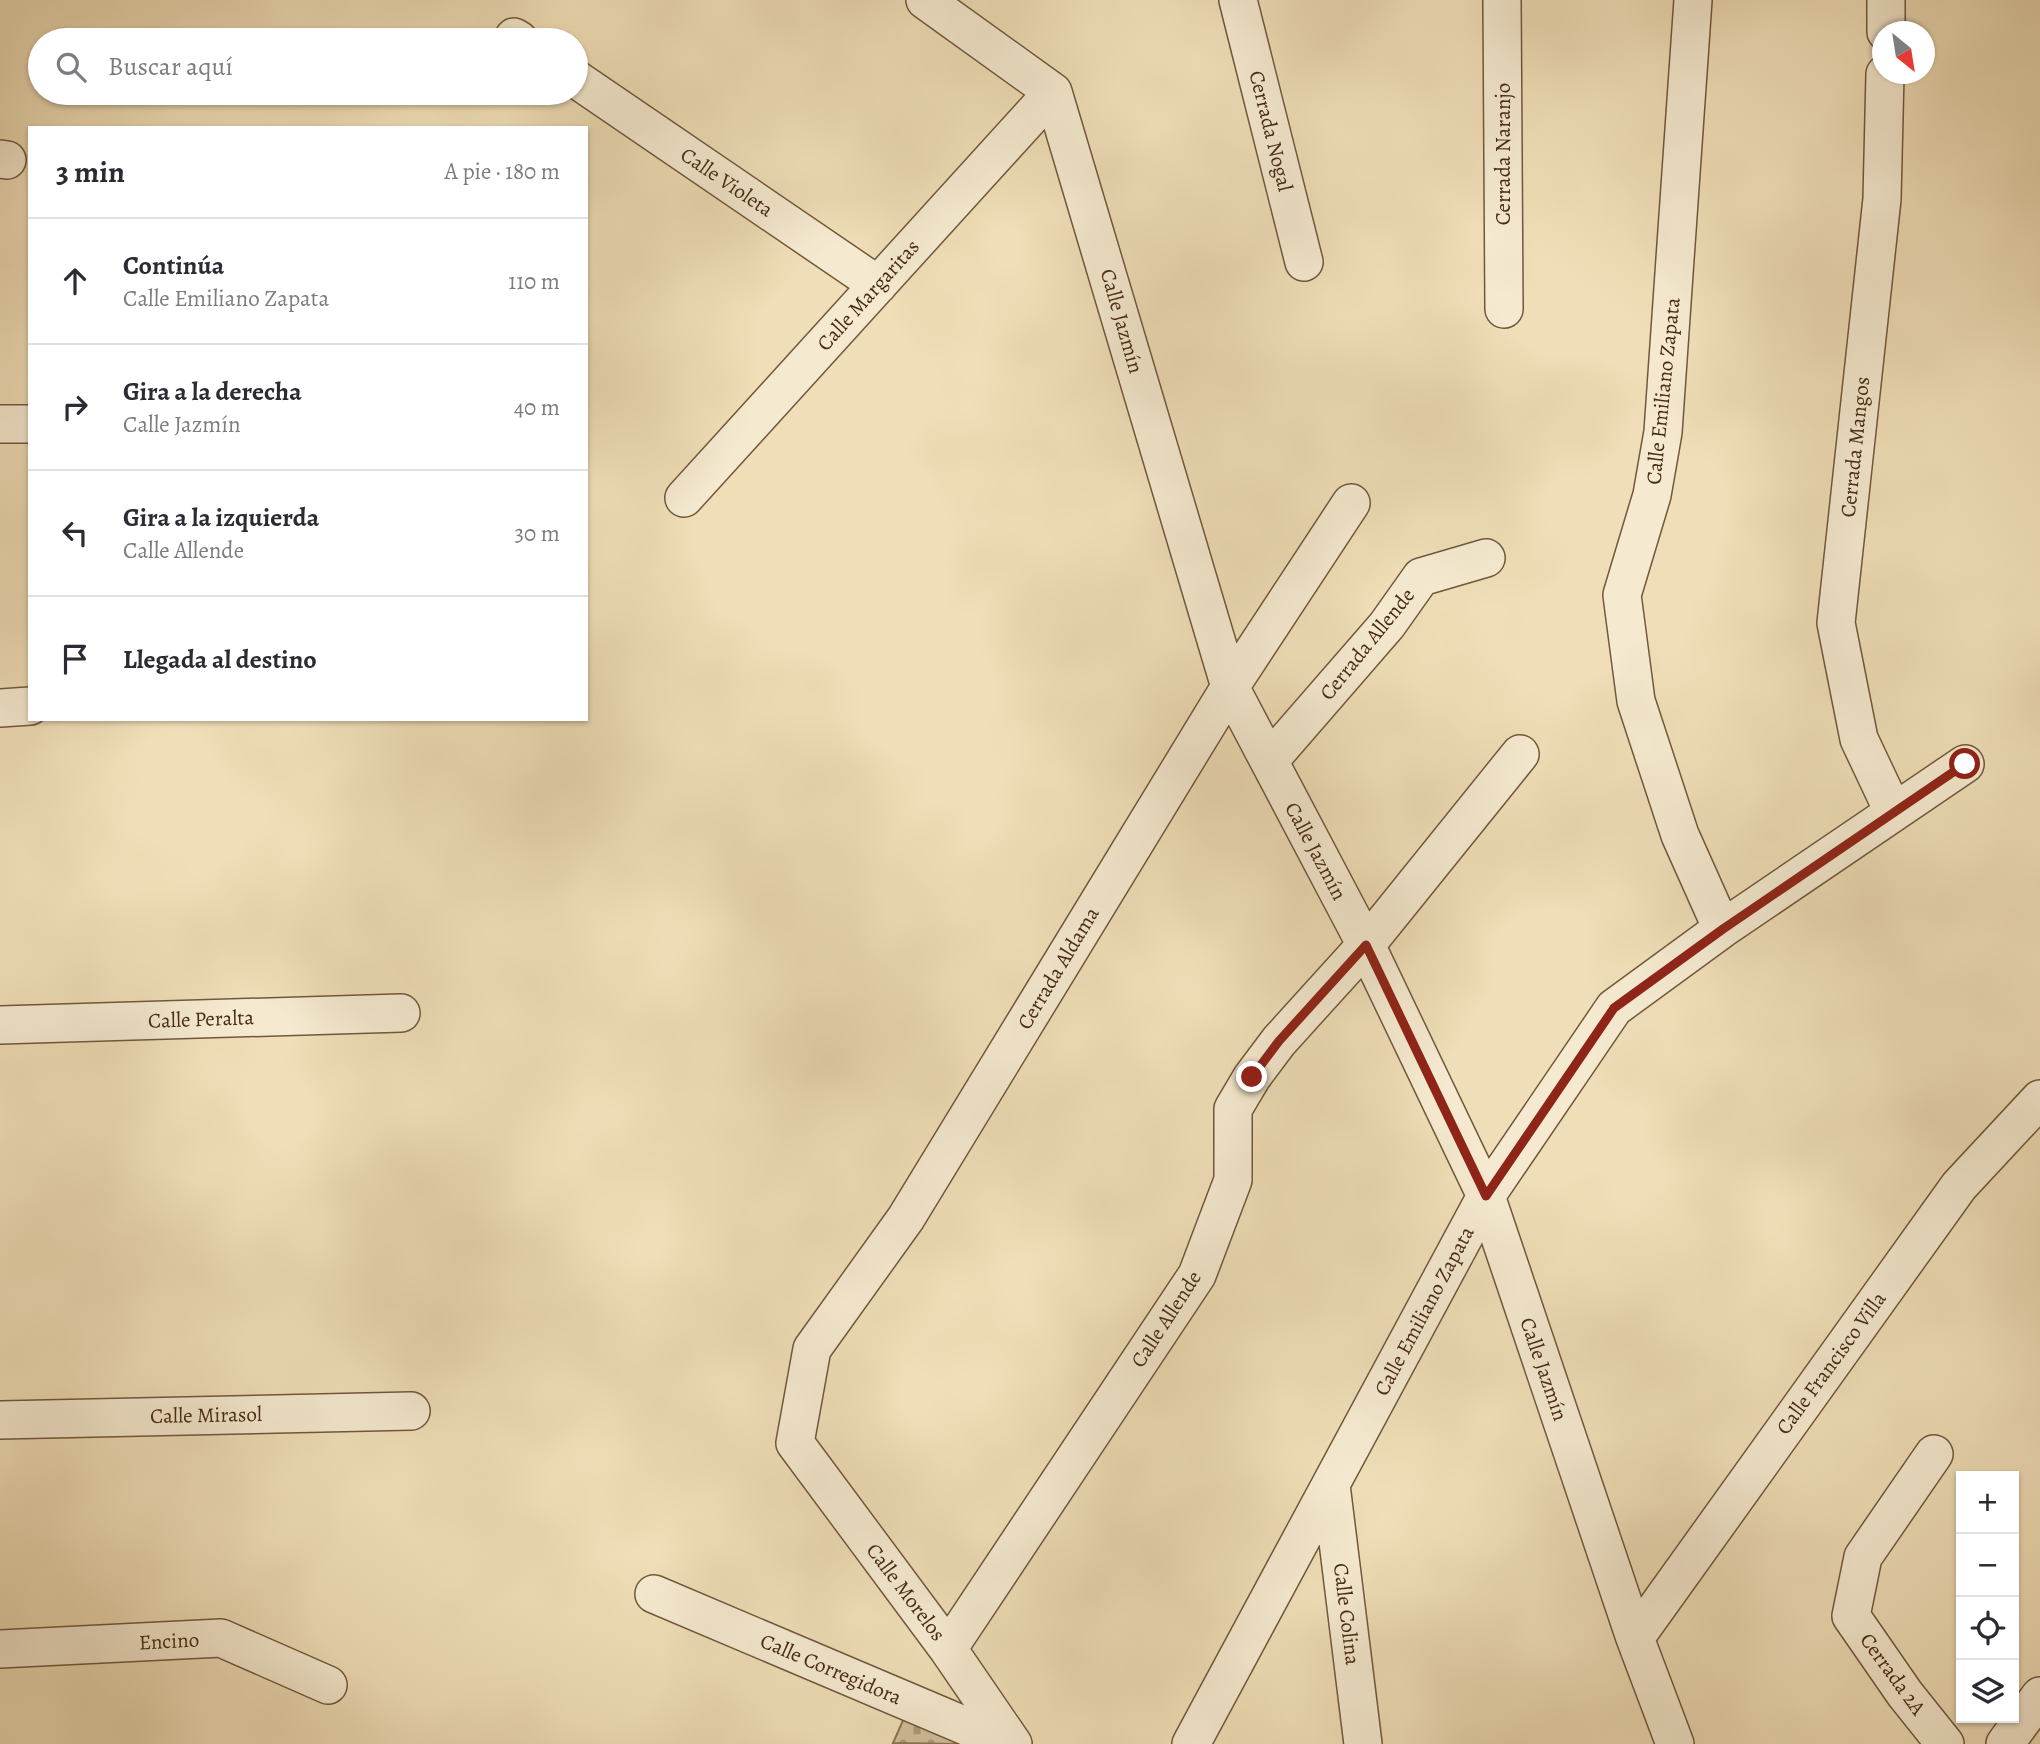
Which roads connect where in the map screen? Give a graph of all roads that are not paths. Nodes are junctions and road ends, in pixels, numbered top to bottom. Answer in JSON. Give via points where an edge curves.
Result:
{"nodes":[{"id":1,"x":925,"y":0,"type":"edge"},
{"id":2,"x":1238,"y":0,"type":"edge"},
{"id":3,"x":1502,"y":0,"type":"edge"},
{"id":4,"x":1693,"y":0,"type":"edge"},
{"id":5,"x":1886,"y":0,"type":"edge"},
{"id":6,"x":1886,"y":21,"type":"edge"},
{"id":7,"x":1885,"y":84,"type":"edge"},
{"id":8,"x":588,"y":87,"type":"edge"},
{"id":9,"x":1053,"y":92,"type":"junction"},
{"id":10,"x":1304,"y":262,"type":"dead end"},
{"id":11,"x":878,"y":285,"type":"junction"},
{"id":12,"x":1504,"y":309,"type":"dead end"},
{"id":13,"x":0,"y":424,"type":"edge"},
{"id":14,"x":28,"y":424,"type":"edge"},
{"id":15,"x":684,"y":498,"type":"dead end"},
{"id":16,"x":1352,"y":503,"type":"dead end"},
{"id":17,"x":1486,"y":558,"type":"dead end"},
{"id":18,"x":1230,"y":687,"type":"junction"},
{"id":19,"x":28,"y":706,"type":"edge"},
{"id":20,"x":0,"y":708,"type":"edge"},
{"id":21,"x":1521,"y":754,"type":"dead end"},
{"id":22,"x":1269,"y":761,"type":"junction"},
{"id":23,"x":1965,"y":764,"type":"dead end"},
{"id":24,"x":1893,"y":811,"type":"junction"},
{"id":25,"x":1723,"y":929,"type":"junction"},
{"id":26,"x":1366,"y":945,"type":"junction"},
{"id":27,"x":401,"y":1013,"type":"dead end"},
{"id":28,"x":0,"y":1025,"type":"edge"},
{"id":29,"x":2040,"y":1099,"type":"edge"},
{"id":30,"x":1486,"y":1196,"type":"junction"},
{"id":31,"x":411,"y":1411,"type":"dead end"},
{"id":32,"x":0,"y":1420,"type":"edge"},
{"id":33,"x":796,"y":1443,"type":"joint"},
{"id":34,"x":1934,"y":1454,"type":"dead end"},
{"id":35,"x":1331,"y":1485,"type":"junction"},
{"id":36,"x":654,"y":1594,"type":"dead end"},
{"id":37,"x":1635,"y":1638,"type":"junction"},
{"id":38,"x":0,"y":1649,"type":"edge"},
{"id":39,"x":948,"y":1649,"type":"junction"},
{"id":40,"x":328,"y":1685,"type":"dead end"},
{"id":41,"x":2040,"y":1696,"type":"edge"},
{"id":42,"x":1010,"y":1744,"type":"edge"},
{"id":43,"x":1191,"y":1744,"type":"edge"},
{"id":44,"x":1363,"y":1744,"type":"edge"},
{"id":45,"x":1675,"y":1744,"type":"edge"},
{"id":46,"x":1945,"y":1744,"type":"edge"},
{"id":47,"x":2005,"y":1744,"type":"edge"}],
"edges":[{"from":1,"to":9,"type":"street"},
{"from":2,"to":10,"type":"street","name":"Cerrada Nogal"},
{"from":3,"to":12,"type":"street","name":"Cerrada Naranjo"},
{"from":4,"to":25,"type":"street","name":"Calle Emiliano Zapata","via":[[1663,432],[1652,495],[1622,595],[1636,701],[1680,835]]},
{"from":5,"to":6,"type":"street"},
{"from":7,"to":24,"type":"street","name":"Cerrada Mangos","via":[[1882,199],[1836,623],[1859,739]]},
{"from":8,"to":11,"type":"street","name":"Calle Violeta"},
{"from":9,"to":11,"type":"street","name":"Calle Margaritas"},
{"from":9,"to":18,"type":"street","name":"Calle Jazmín"},
{"from":11,"to":15,"type":"street","name":"Calle Margaritas"},
{"from":13,"to":14,"type":"street"},
{"from":16,"to":18,"type":"street","name":"Cerrada Aldama"},
{"from":17,"to":22,"type":"street","name":"Cerrada Allende","via":[[1421,577],[1387,625]]},
{"from":18,"to":22,"type":"street","name":"Calle Jazmín"},
{"from":18,"to":33,"type":"street","name":"Cerrada Aldama","via":[[906,1217],[812,1349]]},
{"from":19,"to":20,"type":"street"},
{"from":21,"to":26,"type":"street"},
{"from":22,"to":26,"type":"street","name":"Calle Jazmín"},
{"from":23,"to":24,"type":"street","name":"Calle Emiliano Zapata"},
{"from":24,"to":25,"type":"street","name":"Calle Emiliano Zapata"},
{"from":25,"to":30,"type":"street","name":"Calle Emiliano Zapata","via":[[1614,1008]]},
{"from":26,"to":30,"type":"street","name":"Calle Jazmín"},
{"from":26,"to":39,"type":"street","name":"Calle Allende","via":[[1279,1041],[1233,1109],[1233,1180],[1197,1275]]},
{"from":27,"to":28,"type":"street","name":"Calle Peralta"},
{"from":29,"to":37,"type":"street","name":"Calle Francisco Villa","via":[[1959,1186]]},
{"from":30,"to":35,"type":"street","name":"Calle Emiliano Zapata"},
{"from":30,"to":37,"type":"street","name":"Calle Jazmín"},
{"from":31,"to":32,"type":"street","name":"Calle Mirasol"},
{"from":33,"to":39,"type":"street","name":"Calle Morelos"},
{"from":34,"to":46,"type":"street","name":"Cerrada 2A","via":[[1863,1557],[1851,1616]]},
{"from":35,"to":43,"type":"street","name":"Calle Emiliano Zapata"},
{"from":35,"to":44,"type":"street","name":"Calle Colina"},
{"from":36,"to":42,"type":"street","name":"Calle Corregidora"},
{"from":37,"to":45,"type":"street","name":"Calle Jazmín"},
{"from":38,"to":40,"type":"street","name":"Encino","via":[[221,1638]]},
{"from":39,"to":42,"type":"street","name":"Calle Morelos"},
{"from":41,"to":47,"type":"street"}]}
